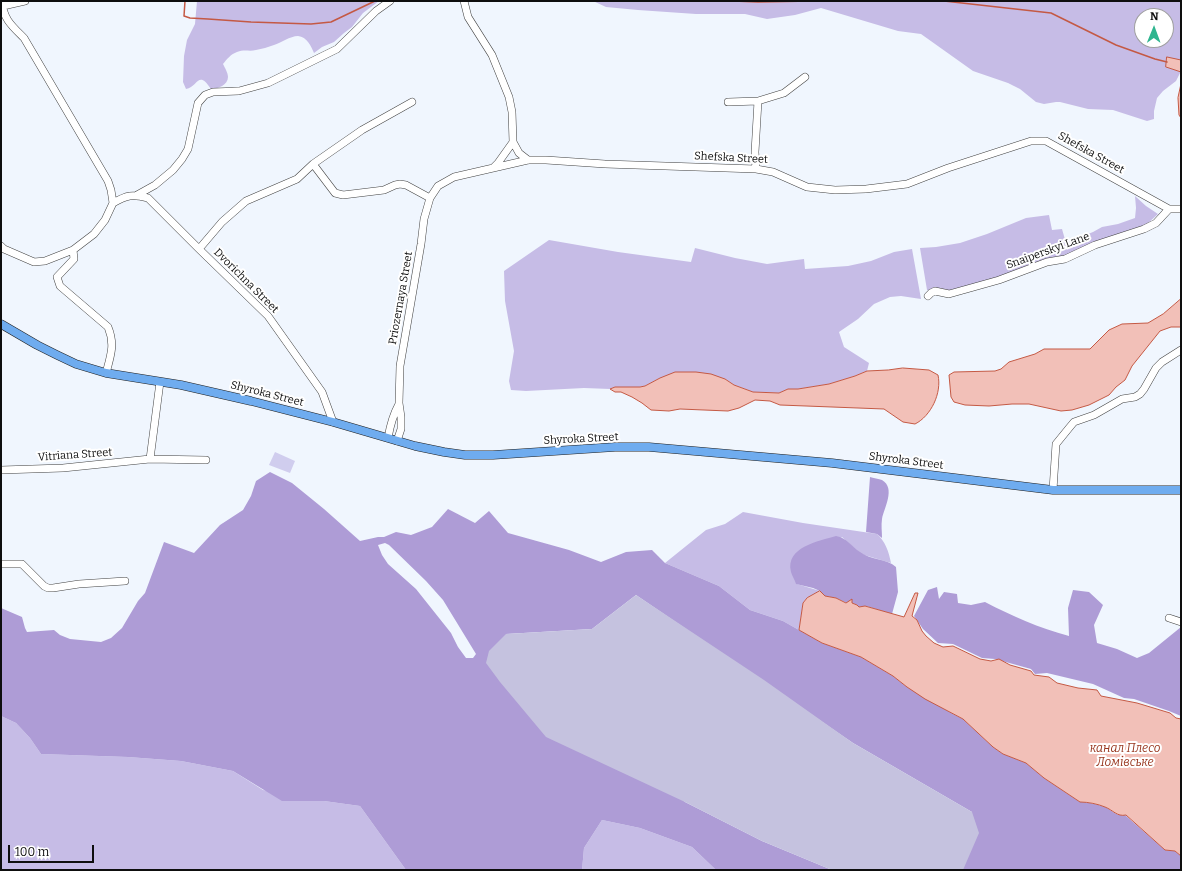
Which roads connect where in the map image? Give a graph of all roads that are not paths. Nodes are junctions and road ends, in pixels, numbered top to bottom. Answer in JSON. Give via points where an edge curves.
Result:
{"nodes":[{"id":1,"x":25,"y":1,"type":"edge"},
{"id":2,"x":390,"y":1,"type":"edge"},
{"id":3,"x":464,"y":1,"type":"edge"},
{"id":4,"x":2,"y":4,"type":"edge"},
{"id":5,"x":804,"y":77,"type":"dead end"},
{"id":6,"x":758,"y":101,"type":"junction"},
{"id":7,"x":412,"y":102,"type":"dead end"},
{"id":8,"x":728,"y":102,"type":"dead end"},
{"id":9,"x":513,"y":142,"type":"junction"},
{"id":10,"x":528,"y":160,"type":"junction"},
{"id":11,"x":313,"y":164,"type":"junction"},
{"id":12,"x":491,"y":168,"type":"junction"},
{"id":13,"x":756,"y":169,"type":"junction"},
{"id":14,"x":137,"y":196,"type":"junction"},
{"id":15,"x":430,"y":198,"type":"junction"},
{"id":16,"x":113,"y":202,"type":"junction"},
{"id":17,"x":1169,"y":208,"type":"junction"},
{"id":18,"x":1181,"y":209,"type":"edge"},
{"id":19,"x":1,"y":246,"type":"edge"},
{"id":20,"x":199,"y":249,"type":"junction"},
{"id":21,"x":73,"y":250,"type":"junction"},
{"id":22,"x":928,"y":296,"type":"dead end"},
{"id":23,"x":1,"y":324,"type":"edge"},
{"id":24,"x":1181,"y":350,"type":"edge"},
{"id":25,"x":106,"y":372,"type":"junction"},
{"id":26,"x":160,"y":382,"type":"junction"},
{"id":27,"x":399,"y":403,"type":"junction"},
{"id":28,"x":333,"y":422,"type":"junction"},
{"id":29,"x":388,"y":438,"type":"junction"},
{"id":30,"x":397,"y":441,"type":"junction"},
{"id":31,"x":150,"y":459,"type":"junction"},
{"id":32,"x":206,"y":460,"type":"dead end"},
{"id":33,"x":1,"y":470,"type":"edge"},
{"id":34,"x":1053,"y":490,"type":"junction"},
{"id":35,"x":1181,"y":490,"type":"edge"},
{"id":36,"x":1,"y":564,"type":"edge"},
{"id":37,"x":125,"y":581,"type":"dead end"},
{"id":38,"x":1169,"y":618,"type":"dead end"},
{"id":39,"x":1181,"y":622,"type":"edge"}],
"edges":[{"from":1,"to":4,"type":"street"},
{"from":2,"to":14,"type":"street","via":[[336,49],[268,83],[239,91],[213,92],[205,95],[198,103],[188,149],[182,159],[155,185]]},
{"from":3,"to":9,"type":"street","via":[[468,17],[492,55],[509,97]]},
{"from":4,"to":16,"type":"street","via":[[7,20],[24,38],[108,181]]},
{"from":5,"to":6,"type":"street","via":[[784,93]]},
{"from":6,"to":8,"type":"street"},
{"from":6,"to":13,"type":"street"},
{"from":7,"to":11,"type":"street","via":[[362,130]]},
{"from":9,"to":10,"type":"street","via":[[519,153]]},
{"from":9,"to":12,"type":"street","via":[[498,163]]},
{"from":10,"to":12,"type":"street","name":"Shefska Street"},
{"from":10,"to":13,"type":"street","name":"Shefska Street"},
{"from":11,"to":15,"type":"street","via":[[335,193],[343,195],[384,190],[400,184]]},
{"from":11,"to":20,"type":"street","via":[[297,179],[246,201],[222,222]]},
{"from":12,"to":15,"type":"street","name":"Shefska Street","via":[[454,177],[438,186]]},
{"from":13,"to":17,"type":"street","name":"Shefska Street","via":[[773,172],[807,187],[835,190],[866,189],[907,184],[1032,140],[1039,140],[1046,141]]},
{"from":14,"to":16,"type":"street","via":[[125,196]]},
{"from":14,"to":20,"type":"street","name":"Dvorichna Street","via":[[148,198]]},
{"from":15,"to":27,"type":"street","name":"Priozernaya Street","via":[[424,219],[400,366]]},
{"from":16,"to":21,"type":"street","via":[[106,220],[94,234]]},
{"from":17,"to":18,"type":"street","name":"Shefska Street"},
{"from":17,"to":22,"type":"street","name":"Snaiperskyi Lane","via":[[1156,222],[1144,229],[1065,259],[1047,262],[1023,272],[949,294],[935,291]]},
{"from":19,"to":21,"type":"street","via":[[34,262]]},
{"from":20,"to":28,"type":"street","name":"Dvorichna Street","via":[[268,316],[322,392]]},
{"from":21,"to":25,"type":"street","via":[[74,259],[57,277],[60,286],[108,327],[113,346]]},
{"from":23,"to":25,"type":"main road","name":"Shyroka Street","via":[[76,364]]},
{"from":24,"to":34,"type":"street","via":[[1156,368],[1140,394],[1122,399],[1094,415],[1074,422],[1056,444]]},
{"from":25,"to":26,"type":"main road","name":"Shyroka Street"},
{"from":26,"to":28,"type":"main road","name":"Shyroka Street","via":[[252,401]]},
{"from":26,"to":31,"type":"street"},
{"from":27,"to":29,"type":"street"},
{"from":27,"to":30,"type":"street","via":[[401,417]]},
{"from":28,"to":29,"type":"main road","name":"Shyroka Street"},
{"from":29,"to":30,"type":"main road","name":"Shyroka Street"},
{"from":30,"to":34,"type":"main road","name":"Shyroka Street","via":[[465,455],[649,447],[832,463]]},
{"from":31,"to":32,"type":"street","name":"Vitriana Street"},
{"from":31,"to":33,"type":"street","name":"Vitriana Street","via":[[63,468]]},
{"from":34,"to":35,"type":"main road","name":"Shyroka Street"},
{"from":36,"to":37,"type":"street","via":[[22,564],[48,588]]},
{"from":38,"to":39,"type":"street"}]}
